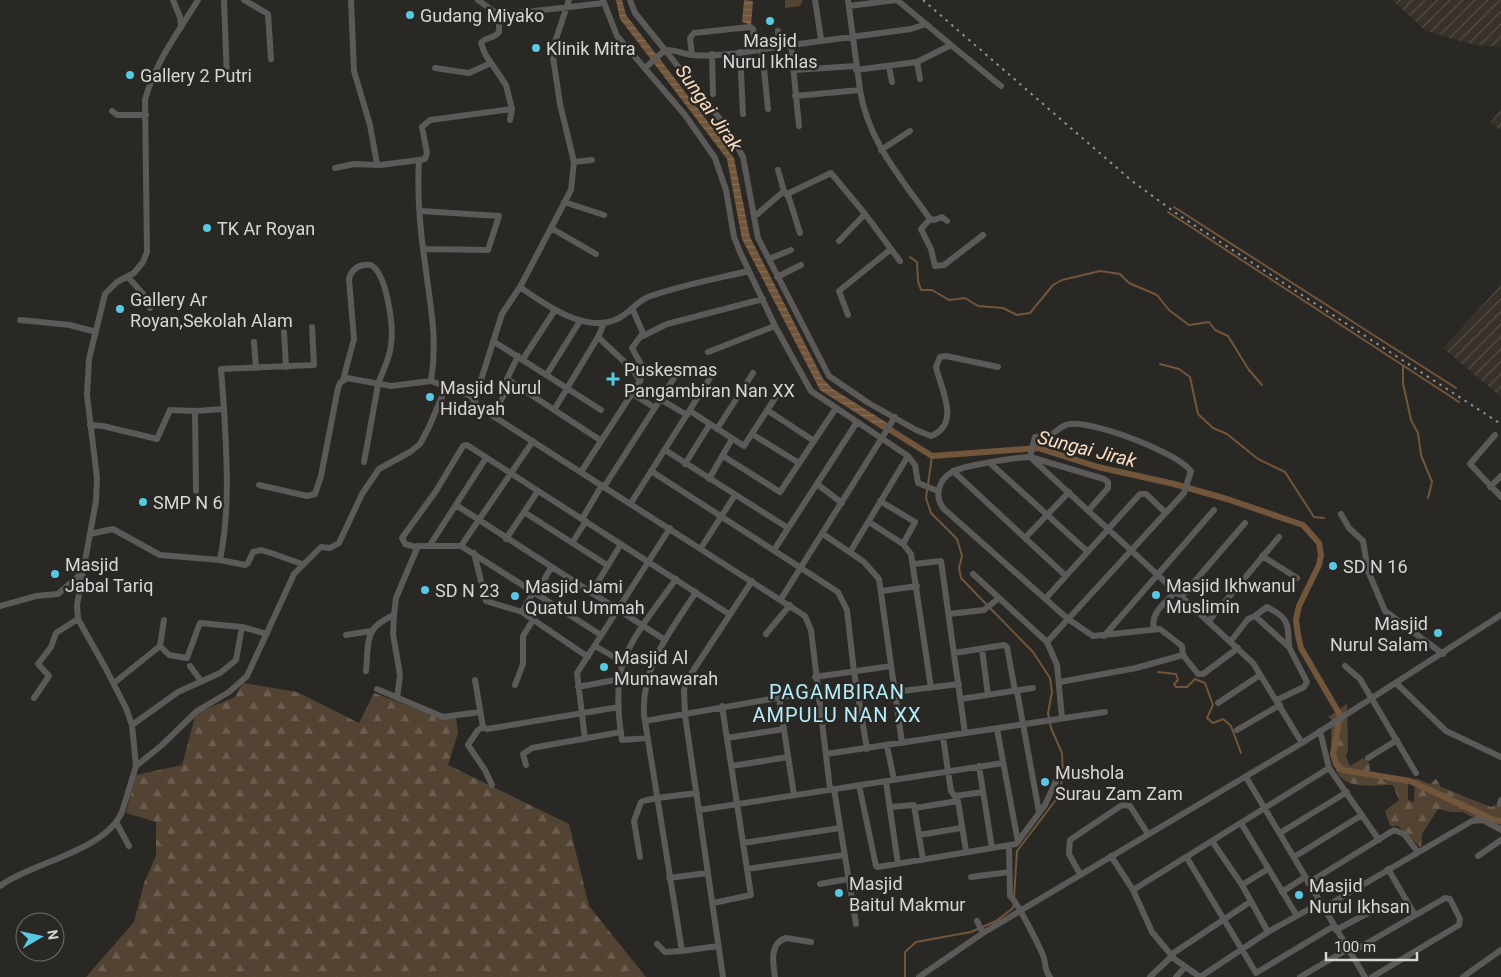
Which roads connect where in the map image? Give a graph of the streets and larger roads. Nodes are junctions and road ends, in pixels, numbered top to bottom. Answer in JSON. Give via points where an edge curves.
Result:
{"nodes":[{"id":1,"x":173,"y":0,"type":"edge"},
{"id":2,"x":198,"y":0,"type":"edge"},
{"id":3,"x":224,"y":0,"type":"edge"},
{"id":4,"x":244,"y":0,"type":"edge"},
{"id":5,"x":351,"y":0,"type":"edge"},
{"id":6,"x":478,"y":0,"type":"edge"},
{"id":7,"x":630,"y":0,"type":"edge"},
{"id":8,"x":815,"y":0,"type":"edge"},
{"id":9,"x":897,"y":0,"type":"edge"},
{"id":10,"x":604,"y":2,"type":"edge"},
{"id":11,"x":568,"y":3,"type":"edge"},
{"id":12,"x":849,"y":3,"type":"edge"},
{"id":13,"x":499,"y":14,"type":"junction"},
{"id":14,"x":926,"y":24,"type":"junction"},
{"id":15,"x":181,"y":28,"type":"junction"},
{"id":16,"x":778,"y":30,"type":"dead end"},
{"id":17,"x":855,"y":36,"type":"junction"},
{"id":18,"x":821,"y":39,"type":"junction"},
{"id":19,"x":791,"y":45,"type":"junction"},
{"id":20,"x":952,"y":45,"type":"junction"},
{"id":21,"x":779,"y":46,"type":"junction"},
{"id":22,"x":759,"y":50,"type":"junction"},
{"id":23,"x":664,"y":51,"type":"junction"},
{"id":24,"x":740,"y":52,"type":"junction"},
{"id":25,"x":712,"y":54,"type":"junction"},
{"id":26,"x":692,"y":55,"type":"junction"},
{"id":27,"x":271,"y":59,"type":"dead end"},
{"id":28,"x":917,"y":62,"type":"junction"},
{"id":29,"x":491,"y":63,"type":"junction"},
{"id":30,"x":646,"y":66,"type":"junction"},
{"id":31,"x":890,"y":66,"type":"junction"},
{"id":32,"x":435,"y":68,"type":"dead end"},
{"id":33,"x":856,"y":68,"type":"junction"},
{"id":34,"x":794,"y":70,"type":"junction"},
{"id":35,"x":920,"y":79,"type":"dead end"},
{"id":36,"x":227,"y":80,"type":"dead end"},
{"id":37,"x":892,"y":82,"type":"dead end"},
{"id":38,"x":1001,"y":86,"type":"dead end"},
{"id":39,"x":860,"y":90,"type":"junction"},
{"id":40,"x":713,"y":94,"type":"dead end"},
{"id":41,"x":795,"y":96,"type":"junction"},
{"id":42,"x":512,"y":109,"type":"junction"},
{"id":43,"x":768,"y":109,"type":"dead end"},
{"id":44,"x":112,"y":111,"type":"dead end"},
{"id":45,"x":743,"y":114,"type":"dead end"},
{"id":46,"x":146,"y":115,"type":"junction"},
{"id":47,"x":510,"y":120,"type":"dead end"},
{"id":48,"x":800,"y":126,"type":"dead end"},
{"id":49,"x":910,"y":131,"type":"dead end"},
{"id":50,"x":882,"y":150,"type":"junction"},
{"id":51,"x":419,"y":160,"type":"junction"},
{"id":52,"x":592,"y":160,"type":"dead end"},
{"id":53,"x":574,"y":162,"type":"junction"},
{"id":54,"x":377,"y":164,"type":"junction"},
{"id":55,"x":335,"y":168,"type":"dead end"},
{"id":56,"x":778,"y":170,"type":"dead end"},
{"id":57,"x":785,"y":192,"type":"junction"},
{"id":58,"x":564,"y":202,"type":"junction"},
{"id":59,"x":421,"y":211,"type":"junction"},
{"id":60,"x":865,"y":214,"type":"junction"},
{"id":61,"x":604,"y":215,"type":"dead end"},
{"id":62,"x":754,"y":218,"type":"junction"},
{"id":63,"x":930,"y":219,"type":"junction"},
{"id":64,"x":947,"y":221,"type":"dead end"},
{"id":65,"x":551,"y":228,"type":"junction"},
{"id":66,"x":800,"y":233,"type":"dead end"},
{"id":67,"x":982,"y":235,"type":"dead end"},
{"id":68,"x":839,"y":241,"type":"dead end"},
{"id":69,"x":424,"y":249,"type":"junction"},
{"id":70,"x":891,"y":249,"type":"junction"},
{"id":71,"x":791,"y":250,"type":"dead end"},
{"id":72,"x":596,"y":254,"type":"dead end"},
{"id":73,"x":769,"y":259,"type":"junction"},
{"id":74,"x":900,"y":261,"type":"dead end"},
{"id":75,"x":800,"y":265,"type":"dead end"},
{"id":76,"x":749,"y":271,"type":"junction"},
{"id":77,"x":128,"y":277,"type":"junction"},
{"id":78,"x":777,"y":277,"type":"junction"},
{"id":79,"x":520,"y":287,"type":"junction"},
{"id":80,"x":762,"y":299,"type":"junction"},
{"id":81,"x":150,"y":308,"type":"dead end"},
{"id":82,"x":632,"y":308,"type":"junction"},
{"id":83,"x":555,"y":310,"type":"junction"},
{"id":84,"x":848,"y":315,"type":"dead end"},
{"id":85,"x":20,"y":320,"type":"dead end"},
{"id":86,"x":580,"y":321,"type":"junction"},
{"id":87,"x":604,"y":323,"type":"junction"},
{"id":88,"x":775,"y":326,"type":"junction"},
{"id":89,"x":312,"y":327,"type":"dead end"},
{"id":90,"x":96,"y":332,"type":"junction"},
{"id":91,"x":284,"y":332,"type":"dead end"},
{"id":92,"x":643,"y":336,"type":"junction"},
{"id":93,"x":598,"y":337,"type":"junction"},
{"id":94,"x":493,"y":341,"type":"junction"},
{"id":95,"x":254,"y":342,"type":"dead end"},
{"id":96,"x":708,"y":352,"type":"dead end"},
{"id":97,"x":520,"y":357,"type":"junction"},
{"id":98,"x":286,"y":366,"type":"junction"},
{"id":99,"x":998,"y":367,"type":"dead end"},
{"id":100,"x":256,"y":368,"type":"junction"},
{"id":101,"x":716,"y":370,"type":"dead end"},
{"id":102,"x":753,"y":373,"type":"dead end"},
{"id":103,"x":547,"y":374,"type":"junction"},
{"id":104,"x":676,"y":375,"type":"dead end"},
{"id":105,"x":343,"y":380,"type":"junction"},
{"id":106,"x":431,"y":380,"type":"junction"},
{"id":107,"x":640,"y":381,"type":"junction"},
{"id":108,"x":512,"y":382,"type":"junction"},
{"id":109,"x":379,"y":383,"type":"junction"},
{"id":110,"x":446,"y":387,"type":"junction"},
{"id":111,"x":569,"y":388,"type":"junction"},
{"id":112,"x":633,"y":394,"type":"junction"},
{"id":113,"x":778,"y":395,"type":"dead end"},
{"id":114,"x":471,"y":397,"type":"junction"},
{"id":115,"x":660,"y":399,"type":"junction"},
{"id":116,"x":655,"y":408,"type":"junction"},
{"id":117,"x":836,"y":408,"type":"junction"},
{"id":118,"x":224,"y":409,"type":"junction"},
{"id":119,"x":554,"y":410,"type":"junction"},
{"id":120,"x":601,"y":410,"type":"dead end"},
{"id":121,"x":767,"y":410,"type":"junction"},
{"id":122,"x":195,"y":411,"type":"junction"},
{"id":123,"x":689,"y":413,"type":"junction"},
{"id":124,"x":492,"y":415,"type":"junction"},
{"id":125,"x":895,"y":417,"type":"junction"},
{"id":126,"x":857,"y":422,"type":"junction"},
{"id":127,"x":710,"y":424,"type":"junction"},
{"id":128,"x":90,"y":425,"type":"junction"},
{"id":129,"x":717,"y":429,"type":"junction"},
{"id":130,"x":752,"y":434,"type":"junction"},
{"id":131,"x":1495,"y":435,"type":"dead end"},
{"id":132,"x":884,"y":438,"type":"junction"},
{"id":133,"x":732,"y":439,"type":"junction"},
{"id":134,"x":600,"y":440,"type":"junction"},
{"id":135,"x":532,"y":441,"type":"junction"},
{"id":136,"x":814,"y":441,"type":"junction"},
{"id":137,"x":665,"y":450,"type":"junction"},
{"id":138,"x":1031,"y":455,"type":"junction"},
{"id":139,"x":723,"y":456,"type":"junction"},
{"id":140,"x":908,"y":456,"type":"junction"},
{"id":141,"x":486,"y":458,"type":"junction"},
{"id":142,"x":364,"y":462,"type":"dead end"},
{"id":143,"x":799,"y":463,"type":"junction"},
{"id":144,"x":990,"y":463,"type":"junction"},
{"id":145,"x":686,"y":464,"type":"junction"},
{"id":146,"x":651,"y":471,"type":"junction"},
{"id":147,"x":953,"y":471,"type":"junction"},
{"id":148,"x":581,"y":472,"type":"junction"},
{"id":149,"x":511,"y":473,"type":"junction"},
{"id":150,"x":1501,"y":476,"type":"edge"},
{"id":151,"x":709,"y":479,"type":"junction"},
{"id":152,"x":818,"y":484,"type":"junction"},
{"id":153,"x":259,"y":486,"type":"dead end"},
{"id":154,"x":603,"y":486,"type":"junction"},
{"id":155,"x":1490,"y":487,"type":"junction"},
{"id":156,"x":196,"y":491,"type":"dead end"},
{"id":157,"x":538,"y":491,"type":"junction"},
{"id":158,"x":936,"y":491,"type":"junction"},
{"id":159,"x":1069,"y":492,"type":"junction"},
{"id":160,"x":735,"y":494,"type":"junction"},
{"id":161,"x":1501,"y":497,"type":"edge"},
{"id":162,"x":880,"y":501,"type":"junction"},
{"id":163,"x":631,"y":503,"type":"junction"},
{"id":164,"x":842,"y":503,"type":"junction"},
{"id":165,"x":456,"y":505,"type":"junction"},
{"id":166,"x":1214,"y":510,"type":"dead end"},
{"id":167,"x":1088,"y":511,"type":"junction"},
{"id":168,"x":524,"y":512,"type":"junction"},
{"id":169,"x":1166,"y":513,"type":"junction"},
{"id":170,"x":1341,"y":514,"type":"dead end"},
{"id":171,"x":721,"y":515,"type":"junction"},
{"id":172,"x":1047,"y":516,"type":"junction"},
{"id":173,"x":479,"y":520,"type":"junction"},
{"id":174,"x":584,"y":520,"type":"junction"},
{"id":175,"x":869,"y":522,"type":"junction"},
{"id":176,"x":1246,"y":523,"type":"dead end"},
{"id":177,"x":670,"y":528,"type":"junction"},
{"id":178,"x":788,"y":528,"type":"junction"},
{"id":179,"x":1109,"y":528,"type":"junction"},
{"id":180,"x":90,"y":534,"type":"junction"},
{"id":181,"x":823,"y":534,"type":"junction"},
{"id":182,"x":1279,"y":537,"type":"dead end"},
{"id":183,"x":1025,"y":538,"type":"junction"},
{"id":184,"x":506,"y":539,"type":"junction"},
{"id":185,"x":572,"y":543,"type":"junction"},
{"id":186,"x":621,"y":544,"type":"junction"},
{"id":187,"x":903,"y":544,"type":"junction"},
{"id":188,"x":430,"y":545,"type":"junction"},
{"id":189,"x":462,"y":546,"type":"junction"},
{"id":190,"x":416,"y":547,"type":"junction"},
{"id":191,"x":701,"y":548,"type":"junction"},
{"id":192,"x":774,"y":550,"type":"junction"},
{"id":193,"x":1132,"y":550,"type":"junction"},
{"id":194,"x":850,"y":552,"type":"junction"},
{"id":195,"x":1088,"y":552,"type":"junction"},
{"id":196,"x":474,"y":553,"type":"junction"},
{"id":197,"x":1262,"y":556,"type":"junction"},
{"id":198,"x":220,"y":560,"type":"junction"},
{"id":199,"x":648,"y":562,"type":"junction"},
{"id":200,"x":302,"y":564,"type":"junction"},
{"id":201,"x":914,"y":564,"type":"junction"},
{"id":202,"x":607,"y":566,"type":"junction"},
{"id":203,"x":802,"y":567,"type":"junction"},
{"id":204,"x":551,"y":568,"type":"junction"},
{"id":205,"x":85,"y":570,"type":"junction"},
{"id":206,"x":1158,"y":573,"type":"junction"},
{"id":207,"x":972,"y":574,"type":"dead end"},
{"id":208,"x":1066,"y":576,"type":"junction"},
{"id":209,"x":1297,"y":578,"type":"dead end"},
{"id":210,"x":676,"y":579,"type":"junction"},
{"id":211,"x":752,"y":581,"type":"junction"},
{"id":212,"x":917,"y":586,"type":"junction"},
{"id":213,"x":882,"y":591,"type":"junction"},
{"id":214,"x":1176,"y":591,"type":"junction"},
{"id":215,"x":535,"y":592,"type":"junction"},
{"id":216,"x":696,"y":592,"type":"junction"},
{"id":217,"x":591,"y":593,"type":"junction"},
{"id":218,"x":1182,"y":596,"type":"junction"},
{"id":219,"x":1046,"y":598,"type":"junction"},
{"id":220,"x":781,"y":599,"type":"junction"},
{"id":221,"x":996,"y":601,"type":"junction"},
{"id":222,"x":790,"y":605,"type":"junction"},
{"id":223,"x":0,"y":606,"type":"edge"},
{"id":224,"x":618,"y":609,"type":"junction"},
{"id":225,"x":522,"y":612,"type":"junction"},
{"id":226,"x":729,"y":614,"type":"junction"},
{"id":227,"x":949,"y":614,"type":"junction"},
{"id":228,"x":394,"y":615,"type":"junction"},
{"id":229,"x":1501,"y":615,"type":"edge"},
{"id":230,"x":1255,"y":616,"type":"junction"},
{"id":231,"x":78,"y":619,"type":"junction"},
{"id":232,"x":1068,"y":619,"type":"junction"},
{"id":233,"x":164,"y":620,"type":"dead end"},
{"id":234,"x":533,"y":620,"type":"junction"},
{"id":235,"x":1208,"y":622,"type":"junction"},
{"id":236,"x":644,"y":626,"type":"junction"},
{"id":237,"x":242,"y":627,"type":"junction"},
{"id":238,"x":1154,"y":628,"type":"junction"},
{"id":239,"x":371,"y":630,"type":"junction"},
{"id":240,"x":267,"y":634,"type":"junction"},
{"id":241,"x":766,"y":634,"type":"dead end"},
{"id":242,"x":346,"y":635,"type":"dead end"},
{"id":243,"x":601,"y":635,"type":"junction"},
{"id":244,"x":1104,"y":636,"type":"junction"},
{"id":245,"x":665,"y":640,"type":"junction"},
{"id":246,"x":1230,"y":641,"type":"junction"},
{"id":247,"x":1046,"y":642,"type":"junction"},
{"id":248,"x":160,"y":646,"type":"junction"},
{"id":249,"x":595,"y":646,"type":"junction"},
{"id":250,"x":1289,"y":647,"type":"junction"},
{"id":251,"x":1238,"y":648,"type":"junction"},
{"id":252,"x":982,"y":649,"type":"junction"},
{"id":253,"x":954,"y":653,"type":"junction"},
{"id":254,"x":1443,"y":654,"type":"junction"},
{"id":255,"x":1184,"y":655,"type":"junction"},
{"id":256,"x":588,"y":657,"type":"junction"},
{"id":257,"x":623,"y":662,"type":"junction"},
{"id":258,"x":190,"y":666,"type":"dead end"},
{"id":259,"x":890,"y":666,"type":"junction"},
{"id":260,"x":1345,"y":666,"type":"dead end"},
{"id":261,"x":366,"y":671,"type":"dead end"},
{"id":262,"x":854,"y":672,"type":"junction"},
{"id":263,"x":1260,"y":675,"type":"junction"},
{"id":264,"x":815,"y":677,"type":"junction"},
{"id":265,"x":620,"y":679,"type":"junction"},
{"id":266,"x":475,"y":680,"type":"dead end"},
{"id":267,"x":201,"y":681,"type":"junction"},
{"id":268,"x":1060,"y":682,"type":"junction"},
{"id":269,"x":114,"y":683,"type":"junction"},
{"id":270,"x":1396,"y":683,"type":"junction"},
{"id":271,"x":959,"y":684,"type":"junction"},
{"id":272,"x":515,"y":685,"type":"dead end"},
{"id":273,"x":578,"y":687,"type":"junction"},
{"id":274,"x":932,"y":688,"type":"junction"},
{"id":275,"x":1033,"y":688,"type":"dead end"},
{"id":276,"x":377,"y":689,"type":"dead end"},
{"id":277,"x":817,"y":691,"type":"junction"},
{"id":278,"x":1016,"y":691,"type":"junction"},
{"id":279,"x":894,"y":692,"type":"junction"},
{"id":280,"x":988,"y":695,"type":"junction"},
{"id":281,"x":779,"y":697,"type":"junction"},
{"id":282,"x":34,"y":698,"type":"dead end"},
{"id":283,"x":397,"y":698,"type":"junction"},
{"id":284,"x":1372,"y":698,"type":"junction"},
{"id":285,"x":961,"y":699,"type":"junction"},
{"id":286,"x":1279,"y":702,"type":"junction"},
{"id":287,"x":1218,"y":703,"type":"dead end"},
{"id":288,"x":722,"y":706,"type":"junction"},
{"id":289,"x":619,"y":707,"type":"junction"},
{"id":290,"x":480,"y":712,"type":"junction"},
{"id":291,"x":582,"y":712,"type":"junction"},
{"id":292,"x":1105,"y":712,"type":"dead end"},
{"id":293,"x":685,"y":715,"type":"junction"},
{"id":294,"x":1061,"y":718,"type":"junction"},
{"id":295,"x":645,"y":721,"type":"junction"},
{"id":296,"x":132,"y":725,"type":"junction"},
{"id":297,"x":1023,"y":725,"type":"junction"},
{"id":298,"x":483,"y":727,"type":"junction"},
{"id":299,"x":784,"y":729,"type":"junction"},
{"id":300,"x":997,"y":729,"type":"junction"},
{"id":301,"x":1323,"y":729,"type":"junction"},
{"id":302,"x":1237,"y":730,"type":"dead end"},
{"id":303,"x":621,"y":732,"type":"junction"},
{"id":304,"x":965,"y":734,"type":"junction"},
{"id":305,"x":943,"y":737,"type":"junction"},
{"id":306,"x":585,"y":738,"type":"junction"},
{"id":307,"x":648,"y":738,"type":"junction"},
{"id":308,"x":727,"y":738,"type":"junction"},
{"id":309,"x":1397,"y":740,"type":"junction"},
{"id":310,"x":902,"y":743,"type":"junction"},
{"id":311,"x":1302,"y":743,"type":"junction"},
{"id":312,"x":887,"y":746,"type":"junction"},
{"id":313,"x":867,"y":749,"type":"junction"},
{"id":314,"x":826,"y":754,"type":"junction"},
{"id":315,"x":788,"y":757,"type":"junction"},
{"id":316,"x":1501,"y":757,"type":"edge"},
{"id":317,"x":1368,"y":758,"type":"dead end"},
{"id":318,"x":1003,"y":763,"type":"junction"},
{"id":319,"x":526,"y":765,"type":"dead end"},
{"id":320,"x":136,"y":766,"type":"junction"},
{"id":321,"x":732,"y":766,"type":"junction"},
{"id":322,"x":979,"y":766,"type":"junction"},
{"id":323,"x":1329,"y":768,"type":"junction"},
{"id":324,"x":949,"y":772,"type":"junction"},
{"id":325,"x":1416,"y":773,"type":"dead end"},
{"id":326,"x":1246,"y":777,"type":"junction"},
{"id":327,"x":1057,"y":779,"type":"dead end"},
{"id":328,"x":894,"y":780,"type":"junction"},
{"id":329,"x":886,"y":782,"type":"junction"},
{"id":330,"x":492,"y":785,"type":"dead end"},
{"id":331,"x":859,"y":785,"type":"junction"},
{"id":332,"x":832,"y":789,"type":"junction"},
{"id":333,"x":982,"y":792,"type":"junction"},
{"id":334,"x":1347,"y":792,"type":"junction"},
{"id":335,"x":697,"y":793,"type":"junction"},
{"id":336,"x":794,"y":795,"type":"junction"},
{"id":337,"x":957,"y":799,"type":"junction"},
{"id":338,"x":658,"y":800,"type":"junction"},
{"id":339,"x":737,"y":804,"type":"junction"},
{"id":340,"x":890,"y":807,"type":"junction"},
{"id":341,"x":915,"y":808,"type":"junction"},
{"id":342,"x":1265,"y":809,"type":"junction"},
{"id":343,"x":699,"y":810,"type":"junction"},
{"id":344,"x":1039,"y":812,"type":"junction"},
{"id":345,"x":1362,"y":815,"type":"junction"},
{"id":346,"x":116,"y":822,"type":"junction"},
{"id":347,"x":1241,"y":823,"type":"junction"},
{"id":348,"x":840,"y":828,"type":"junction"},
{"id":349,"x":961,"y":828,"type":"junction"},
{"id":350,"x":1501,"y":830,"type":"edge"},
{"id":351,"x":1148,"y":834,"type":"junction"},
{"id":352,"x":1280,"y":834,"type":"junction"},
{"id":353,"x":919,"y":835,"type":"junction"},
{"id":354,"x":1378,"y":840,"type":"junction"},
{"id":355,"x":1501,"y":840,"type":"edge"},
{"id":356,"x":1212,"y":841,"type":"junction"},
{"id":357,"x":1018,"y":842,"type":"junction"},
{"id":358,"x":743,"y":843,"type":"junction"},
{"id":359,"x":129,"y":846,"type":"dead end"},
{"id":360,"x":1009,"y":846,"type":"junction"},
{"id":361,"x":992,"y":848,"type":"junction"},
{"id":362,"x":1417,"y":851,"type":"junction"},
{"id":363,"x":966,"y":852,"type":"junction"},
{"id":364,"x":844,"y":855,"type":"junction"},
{"id":365,"x":1111,"y":856,"type":"junction"},
{"id":366,"x":1478,"y":856,"type":"dead end"},
{"id":367,"x":640,"y":857,"type":"dead end"},
{"id":368,"x":1294,"y":857,"type":"junction"},
{"id":369,"x":1187,"y":858,"type":"junction"},
{"id":370,"x":923,"y":860,"type":"junction"},
{"id":371,"x":898,"y":864,"type":"junction"},
{"id":372,"x":1268,"y":869,"type":"junction"},
{"id":373,"x":1388,"y":869,"type":"junction"},
{"id":374,"x":748,"y":870,"type":"junction"},
{"id":375,"x":1008,"y":872,"type":"junction"},
{"id":376,"x":707,"y":873,"type":"junction"},
{"id":377,"x":1080,"y":874,"type":"junction"},
{"id":378,"x":971,"y":877,"type":"dead end"},
{"id":379,"x":669,"y":878,"type":"junction"},
{"id":380,"x":848,"y":879,"type":"junction"},
{"id":381,"x":1307,"y":880,"type":"junction"},
{"id":382,"x":820,"y":884,"type":"dead end"},
{"id":383,"x":0,"y":886,"type":"edge"},
{"id":384,"x":1242,"y":886,"type":"junction"},
{"id":385,"x":1133,"y":890,"type":"junction"},
{"id":386,"x":1282,"y":892,"type":"junction"},
{"id":387,"x":1250,"y":902,"type":"junction"},
{"id":388,"x":713,"y":903,"type":"junction"},
{"id":389,"x":1385,"y":904,"type":"dead end"},
{"id":390,"x":1322,"y":905,"type":"junction"},
{"id":391,"x":1019,"y":911,"type":"junction"},
{"id":392,"x":1415,"y":915,"type":"junction"},
{"id":393,"x":1296,"y":916,"type":"junction"},
{"id":394,"x":1224,"y":918,"type":"junction"},
{"id":395,"x":856,"y":924,"type":"dead end"},
{"id":396,"x":1335,"y":928,"type":"junction"},
{"id":397,"x":1268,"y":932,"type":"junction"},
{"id":398,"x":810,"y":942,"type":"dead end"},
{"id":399,"x":657,"y":944,"type":"dead end"},
{"id":400,"x":718,"y":946,"type":"junction"},
{"id":401,"x":1242,"y":949,"type":"junction"},
{"id":402,"x":1501,"y":950,"type":"edge"},
{"id":403,"x":682,"y":951,"type":"junction"},
{"id":404,"x":1349,"y":951,"type":"junction"},
{"id":405,"x":1172,"y":956,"type":"junction"},
{"id":406,"x":1185,"y":967,"type":"junction"},
{"id":407,"x":1254,"y":975,"type":"edge"},
{"id":408,"x":1362,"y":976,"type":"edge"},
{"id":409,"x":1465,"y":976,"type":"edge"},
{"id":410,"x":723,"y":977,"type":"edge"},
{"id":411,"x":774,"y":977,"type":"edge"},
{"id":412,"x":919,"y":977,"type":"edge"},
{"id":413,"x":1050,"y":977,"type":"edge"},
{"id":414,"x":1150,"y":977,"type":"edge"},
{"id":415,"x":1176,"y":977,"type":"edge"},
{"id":416,"x":1200,"y":977,"type":"edge"},
{"id":417,"x":1300,"y":977,"type":"edge"},
{"id":418,"x":1372,"y":977,"type":"edge"}],
"edges":[{"from":1,"to":15,"type":"street"},
{"from":2,"to":15,"type":"street"},
{"from":3,"to":36,"type":"street"},
{"from":4,"to":27,"type":"street","via":[[268,14]]},
{"from":5,"to":54,"type":"street","via":[[354,71]]},
{"from":6,"to":13,"type":"street"},
{"from":7,"to":23,"type":"street","via":[[635,13]]},
{"from":8,"to":18,"type":"street"},
{"from":9,"to":12,"type":"street"},
{"from":9,"to":14,"type":"street"},
{"from":10,"to":11,"type":"street"},
{"from":10,"to":30,"type":"street","via":[[617,36]]},
{"from":11,"to":13,"type":"street"},
{"from":11,"to":53,"type":"street","via":[[553,57]]},
{"from":12,"to":17,"type":"street"},
{"from":13,"to":29,"type":"street","via":[[497,35],[481,42]]},
{"from":14,"to":17,"type":"street"},
{"from":14,"to":20,"type":"street"},
{"from":15,"to":46,"type":"street","via":[[151,79],[145,100]]},
{"from":16,"to":21,"type":"street"},
{"from":17,"to":18,"type":"street"},
{"from":17,"to":33,"type":"street"},
{"from":18,"to":19,"type":"street"},
{"from":19,"to":21,"type":"street"},
{"from":19,"to":34,"type":"street"},
{"from":20,"to":28,"type":"street"},
{"from":20,"to":38,"type":"street"},
{"from":21,"to":22,"type":"street"},
{"from":22,"to":24,"type":"street"},
{"from":22,"to":26,"type":"street","via":[[750,27],[694,33],[690,38]]},
{"from":22,"to":43,"type":"street"},
{"from":23,"to":26,"type":"street","via":[[672,49]]},
{"from":23,"to":30,"type":"street"},
{"from":23,"to":62,"type":"street","via":[[724,124],[736,144],[743,157]]},
{"from":24,"to":25,"type":"street"},
{"from":24,"to":45,"type":"street"},
{"from":25,"to":26,"type":"street"},
{"from":25,"to":40,"type":"street"},
{"from":28,"to":31,"type":"street"},
{"from":28,"to":35,"type":"street"},
{"from":29,"to":32,"type":"street","via":[[469,73]]},
{"from":29,"to":42,"type":"street","via":[[506,85]]},
{"from":30,"to":76,"type":"street","via":[[715,158],[726,190],[734,237]]},
{"from":31,"to":33,"type":"street"},
{"from":31,"to":37,"type":"street"},
{"from":33,"to":34,"type":"street"},
{"from":33,"to":39,"type":"street"},
{"from":34,"to":41,"type":"street"},
{"from":39,"to":41,"type":"street"},
{"from":39,"to":50,"type":"street","via":[[871,132]]},
{"from":41,"to":48,"type":"street"},
{"from":42,"to":47,"type":"street"},
{"from":42,"to":51,"type":"street","via":[[427,121],[422,127],[427,155]]},
{"from":44,"to":46,"type":"street","via":[[117,115]]},
{"from":46,"to":77,"type":"street","via":[[147,252],[139,268]]},
{"from":49,"to":50,"type":"street"},
{"from":50,"to":63,"type":"street"},
{"from":51,"to":54,"type":"street"},
{"from":51,"to":59,"type":"street"},
{"from":52,"to":53,"type":"street"},
{"from":53,"to":58,"type":"street","via":[[571,190]]},
{"from":54,"to":55,"type":"street"},
{"from":56,"to":57,"type":"street"},
{"from":57,"to":60,"type":"street","via":[[830,174]]},
{"from":57,"to":62,"type":"street"},
{"from":57,"to":66,"type":"street"},
{"from":58,"to":61,"type":"street"},
{"from":58,"to":65,"type":"street"},
{"from":59,"to":69,"type":"street"},
{"from":59,"to":69,"type":"street","via":[[499,216],[488,250]]},
{"from":60,"to":68,"type":"street"},
{"from":60,"to":70,"type":"street"},
{"from":62,"to":73,"type":"street","via":[[758,238]]},
{"from":63,"to":64,"type":"street","via":[[942,217]]},
{"from":63,"to":67,"type":"street","via":[[921,228],[935,266],[944,265]]},
{"from":65,"to":72,"type":"street"},
{"from":65,"to":79,"type":"street"},
{"from":69,"to":106,"type":"street","via":[[434,325],[435,353]]},
{"from":70,"to":74,"type":"street"},
{"from":70,"to":84,"type":"street","via":[[839,291]]},
{"from":71,"to":73,"type":"street"},
{"from":73,"to":78,"type":"street"},
{"from":75,"to":78,"type":"street"},
{"from":76,"to":80,"type":"street"},
{"from":76,"to":82,"type":"street","via":[[676,288],[647,298]]},
{"from":77,"to":81,"type":"street","via":[[144,295]]},
{"from":77,"to":90,"type":"street","via":[[117,282],[105,294]]},
{"from":78,"to":125,"type":"street","via":[[829,376]]},
{"from":79,"to":83,"type":"street"},
{"from":79,"to":94,"type":"street","via":[[502,314]]},
{"from":80,"to":88,"type":"street"},
{"from":80,"to":92,"type":"street","via":[[675,321]]},
{"from":82,"to":87,"type":"street","via":[[617,320]]},
{"from":82,"to":92,"type":"street"},
{"from":83,"to":86,"type":"street"},
{"from":83,"to":97,"type":"street"},
{"from":85,"to":90,"type":"street"},
{"from":86,"to":87,"type":"street"},
{"from":86,"to":103,"type":"street"},
{"from":87,"to":93,"type":"street"},
{"from":88,"to":96,"type":"street"},
{"from":88,"to":117,"type":"street","via":[[812,391]]},
{"from":89,"to":98,"type":"street","via":[[314,365]]},
{"from":90,"to":128,"type":"street","via":[[88,374]]},
{"from":91,"to":98,"type":"street"},
{"from":92,"to":107,"type":"street","via":[[632,348],[644,370]]},
{"from":93,"to":107,"type":"street","via":[[633,370]]},
{"from":93,"to":111,"type":"street"},
{"from":94,"to":97,"type":"street"},
{"from":94,"to":114,"type":"street"},
{"from":95,"to":100,"type":"street"},
{"from":97,"to":103,"type":"street"},
{"from":97,"to":108,"type":"street","via":[[506,378]]},
{"from":98,"to":100,"type":"street"},
{"from":99,"to":125,"type":"street","via":[[942,356],[936,367],[948,410],[938,432],[931,436],[924,434]]},
{"from":100,"to":118,"type":"street","via":[[222,369]]},
{"from":101,"to":123,"type":"street"},
{"from":102,"to":129,"type":"street"},
{"from":103,"to":111,"type":"street"},
{"from":104,"to":115,"type":"street"},
{"from":105,"to":109,"type":"street","via":[[352,377]]},
{"from":105,"to":109,"type":"street","via":[[354,339],[348,279],[357,266],[371,264],[382,276],[392,335],[390,353]]},
{"from":105,"to":153,"type":"street","via":[[338,388],[315,494],[307,496]]},
{"from":106,"to":109,"type":"street","via":[[396,386]]},
{"from":106,"to":110,"type":"street"},
{"from":107,"to":112,"type":"street"},
{"from":108,"to":119,"type":"street"},
{"from":108,"to":124,"type":"street"},
{"from":109,"to":142,"type":"street"},
{"from":110,"to":114,"type":"street"},
{"from":110,"to":200,"type":"street","via":[[420,444],[378,469],[338,543],[330,548],[320,547]]},
{"from":111,"to":119,"type":"street"},
{"from":111,"to":120,"type":"street"},
{"from":112,"to":116,"type":"street"},
{"from":112,"to":134,"type":"street"},
{"from":113,"to":121,"type":"street"},
{"from":114,"to":124,"type":"street","via":[[478,407]]},
{"from":115,"to":116,"type":"street"},
{"from":115,"to":123,"type":"street"},
{"from":116,"to":154,"type":"street"},
{"from":117,"to":126,"type":"street"},
{"from":117,"to":136,"type":"street"},
{"from":118,"to":122,"type":"street"},
{"from":118,"to":198,"type":"street","via":[[228,485],[226,536]]},
{"from":119,"to":134,"type":"street"},
{"from":121,"to":130,"type":"street"},
{"from":121,"to":136,"type":"street"},
{"from":122,"to":128,"type":"street","via":[[170,410],[157,439]]},
{"from":122,"to":156,"type":"street"},
{"from":123,"to":127,"type":"street"},
{"from":123,"to":137,"type":"street"},
{"from":124,"to":135,"type":"street"},
{"from":125,"to":132,"type":"street"},
{"from":126,"to":132,"type":"street"},
{"from":126,"to":152,"type":"street"},
{"from":127,"to":129,"type":"street"},
{"from":127,"to":145,"type":"street"},
{"from":128,"to":180,"type":"street","via":[[97,478]]},
{"from":129,"to":133,"type":"street"},
{"from":130,"to":133,"type":"street","via":[[744,446]]},
{"from":130,"to":143,"type":"street"},
{"from":131,"to":155,"type":"street","via":[[1470,464]]},
{"from":132,"to":140,"type":"street"},
{"from":132,"to":164,"type":"street"},
{"from":133,"to":139,"type":"street"},
{"from":134,"to":148,"type":"street"},
{"from":135,"to":148,"type":"street"},
{"from":135,"to":149,"type":"street"},
{"from":136,"to":143,"type":"street"},
{"from":137,"to":145,"type":"street"},
{"from":137,"to":146,"type":"street"},
{"from":138,"to":144,"type":"street"},
{"from":138,"to":159,"type":"street"},
{"from":138,"to":167,"type":"street","via":[[1106,480],[1108,488]]},
{"from":138,"to":169,"type":"street","via":[[1033,438],[1049,436],[1072,423],[1131,437],[1189,468],[1191,474],[1186,489]]},
{"from":139,"to":143,"type":"street","via":[[780,492]]},
{"from":139,"to":151,"type":"street"},
{"from":140,"to":158,"type":"street","via":[[915,465],[918,483]]},
{"from":140,"to":162,"type":"street"},
{"from":141,"to":149,"type":"street"},
{"from":141,"to":165,"type":"street"},
{"from":141,"to":190,"type":"street","via":[[469,446],[463,446],[436,491],[402,537],[405,544]]},
{"from":144,"to":147,"type":"street"},
{"from":144,"to":172,"type":"street"},
{"from":145,"to":151,"type":"street"},
{"from":146,"to":163,"type":"street"},
{"from":146,"to":171,"type":"street"},
{"from":147,"to":158,"type":"street"},
{"from":147,"to":183,"type":"street"},
{"from":148,"to":154,"type":"street"},
{"from":149,"to":157,"type":"street"},
{"from":149,"to":173,"type":"street"},
{"from":150,"to":155,"type":"street"},
{"from":151,"to":160,"type":"street"},
{"from":152,"to":164,"type":"street"},
{"from":152,"to":178,"type":"street"},
{"from":154,"to":163,"type":"street"},
{"from":154,"to":174,"type":"street"},
{"from":155,"to":161,"type":"street"},
{"from":157,"to":168,"type":"street"},
{"from":157,"to":174,"type":"street"},
{"from":158,"to":219,"type":"street","via":[[944,509]]},
{"from":159,"to":167,"type":"street"},
{"from":159,"to":172,"type":"street"},
{"from":160,"to":171,"type":"street"},
{"from":160,"to":178,"type":"street"},
{"from":162,"to":175,"type":"street"},
{"from":162,"to":187,"type":"street","via":[[916,522]]},
{"from":163,"to":177,"type":"street"},
{"from":164,"to":181,"type":"street"},
{"from":165,"to":173,"type":"street"},
{"from":165,"to":188,"type":"street"},
{"from":166,"to":206,"type":"street"},
{"from":167,"to":179,"type":"street"},
{"from":168,"to":184,"type":"street"},
{"from":168,"to":185,"type":"street"},
{"from":169,"to":179,"type":"street","via":[[1146,494],[1140,494]]},
{"from":169,"to":193,"type":"street"},
{"from":170,"to":254,"type":"street","via":[[1349,528],[1363,540],[1368,571],[1385,611]]},
{"from":171,"to":191,"type":"street"},
{"from":171,"to":192,"type":"street"},
{"from":172,"to":183,"type":"street"},
{"from":172,"to":195,"type":"street"},
{"from":173,"to":184,"type":"street"},
{"from":173,"to":189,"type":"street"},
{"from":174,"to":185,"type":"street"},
{"from":174,"to":186,"type":"street"},
{"from":175,"to":187,"type":"street"},
{"from":175,"to":194,"type":"street"},
{"from":176,"to":218,"type":"street"},
{"from":177,"to":191,"type":"street"},
{"from":177,"to":199,"type":"street"},
{"from":178,"to":192,"type":"street"},
{"from":179,"to":193,"type":"street"},
{"from":179,"to":195,"type":"street"},
{"from":180,"to":198,"type":"street","via":[[113,529],[160,555]]},
{"from":180,"to":205,"type":"street"},
{"from":181,"to":194,"type":"street"},
{"from":181,"to":203,"type":"street"},
{"from":182,"to":197,"type":"street"},
{"from":183,"to":208,"type":"street"},
{"from":184,"to":204,"type":"street"},
{"from":185,"to":202,"type":"street"},
{"from":186,"to":199,"type":"street"},
{"from":186,"to":202,"type":"street"},
{"from":187,"to":201,"type":"street"},
{"from":188,"to":189,"type":"street"},
{"from":188,"to":190,"type":"street"},
{"from":189,"to":196,"type":"street"},
{"from":190,"to":228,"type":"street","via":[[396,598]]},
{"from":191,"to":211,"type":"street"},
{"from":192,"to":203,"type":"street"},
{"from":193,"to":206,"type":"street"},
{"from":193,"to":232,"type":"street"},
{"from":194,"to":213,"type":"street","via":[[872,569]]},
{"from":195,"to":208,"type":"street"},
{"from":196,"to":215,"type":"street"},
{"from":196,"to":225,"type":"street","via":[[486,601]]},
{"from":197,"to":209,"type":"street"},
{"from":197,"to":235,"type":"street"},
{"from":198,"to":200,"type":"street","via":[[245,564],[253,552],[261,550]]},
{"from":199,"to":210,"type":"street"},
{"from":199,"to":224,"type":"street"},
{"from":200,"to":240,"type":"street","via":[[294,574]]},
{"from":201,"to":212,"type":"street"},
{"from":201,"to":227,"type":"street","via":[[941,561]]},
{"from":202,"to":217,"type":"street"},
{"from":203,"to":220,"type":"street"},
{"from":203,"to":262,"type":"street","via":[[833,588],[843,600]]},
{"from":204,"to":215,"type":"street"},
{"from":204,"to":217,"type":"street"},
{"from":205,"to":223,"type":"street","via":[[58,594]]},
{"from":205,"to":231,"type":"street","via":[[77,605]]},
{"from":206,"to":214,"type":"street"},
{"from":206,"to":244,"type":"street"},
{"from":207,"to":221,"type":"street"},
{"from":208,"to":219,"type":"street"},
{"from":210,"to":216,"type":"street"},
{"from":210,"to":236,"type":"street"},
{"from":211,"to":220,"type":"street"},
{"from":211,"to":226,"type":"street"},
{"from":212,"to":213,"type":"street"},
{"from":212,"to":274,"type":"street"},
{"from":213,"to":259,"type":"street"},
{"from":214,"to":218,"type":"street"},
{"from":214,"to":238,"type":"street","via":[[1154,617]]},
{"from":215,"to":225,"type":"street"},
{"from":215,"to":243,"type":"street"},
{"from":216,"to":226,"type":"street"},
{"from":216,"to":245,"type":"street"},
{"from":217,"to":224,"type":"street"},
{"from":218,"to":235,"type":"street"},
{"from":219,"to":232,"type":"street"},
{"from":220,"to":222,"type":"street"},
{"from":221,"to":227,"type":"street","via":[[987,609]]},
{"from":221,"to":247,"type":"street"},
{"from":222,"to":241,"type":"street"},
{"from":222,"to":264,"type":"street","via":[[809,622]]},
{"from":224,"to":236,"type":"street"},
{"from":224,"to":243,"type":"street"},
{"from":225,"to":234,"type":"street"},
{"from":226,"to":293,"type":"street","via":[[687,680]]},
{"from":227,"to":253,"type":"street"},
{"from":228,"to":239,"type":"street"},
{"from":228,"to":283,"type":"street","via":[[393,634],[400,675]]},
{"from":229,"to":254,"type":"street"},
{"from":230,"to":246,"type":"street","via":[[1248,619]]},
{"from":230,"to":250,"type":"street"},
{"from":230,"to":250,"type":"street","via":[[1267,607],[1284,615]]},
{"from":231,"to":269,"type":"street"},
{"from":231,"to":282,"type":"street","via":[[56,633],[51,647],[38,664],[49,676]]},
{"from":232,"to":244,"type":"street","via":[[1088,634]]},
{"from":232,"to":247,"type":"street"},
{"from":233,"to":248,"type":"street"},
{"from":234,"to":256,"type":"street"},
{"from":234,"to":272,"type":"street","via":[[523,636],[523,664]]},
{"from":235,"to":246,"type":"street"},
{"from":236,"to":245,"type":"street"},
{"from":236,"to":257,"type":"street"},
{"from":237,"to":240,"type":"street"},
{"from":237,"to":248,"type":"street","via":[[200,623],[187,658],[169,655]]},
{"from":237,"to":267,"type":"street","via":[[236,660]]},
{"from":238,"to":244,"type":"street"},
{"from":238,"to":255,"type":"street","via":[[1180,644]]},
{"from":239,"to":242,"type":"street"},
{"from":239,"to":261,"type":"street"},
{"from":240,"to":320,"type":"street","via":[[241,683],[197,711]]},
{"from":243,"to":249,"type":"street"},
{"from":245,"to":295,"type":"street","via":[[652,662],[646,682]]},
{"from":246,"to":251,"type":"street"},
{"from":247,"to":268,"type":"street","via":[[1057,665]]},
{"from":248,"to":269,"type":"street"},
{"from":249,"to":256,"type":"street"},
{"from":249,"to":257,"type":"street"},
{"from":250,"to":286,"type":"street","via":[[1307,682]]},
{"from":251,"to":255,"type":"street","via":[[1201,674],[1195,672]]},
{"from":251,"to":263,"type":"street"},
{"from":252,"to":253,"type":"street"},
{"from":252,"to":278,"type":"street","via":[[1007,647]]},
{"from":252,"to":280,"type":"street"},
{"from":253,"to":271,"type":"street"},
{"from":254,"to":270,"type":"street"},
{"from":255,"to":268,"type":"street"},
{"from":256,"to":273,"type":"street","via":[[577,673]]},
{"from":257,"to":265,"type":"street"},
{"from":258,"to":267,"type":"street"},
{"from":259,"to":262,"type":"street"},
{"from":259,"to":279,"type":"street"},
{"from":260,"to":284,"type":"street","via":[[1360,679]]},
{"from":262,"to":264,"type":"street"},
{"from":262,"to":313,"type":"street"},
{"from":263,"to":286,"type":"street"},
{"from":263,"to":287,"type":"street"},
{"from":264,"to":277,"type":"street"},
{"from":265,"to":273,"type":"street"},
{"from":265,"to":289,"type":"street"},
{"from":266,"to":290,"type":"street"},
{"from":267,"to":296,"type":"street","via":[[178,692]]},
{"from":268,"to":294,"type":"street"},
{"from":269,"to":296,"type":"street"},
{"from":270,"to":284,"type":"street"},
{"from":270,"to":316,"type":"street","via":[[1446,731]]},
{"from":271,"to":274,"type":"street"},
{"from":271,"to":285,"type":"street"},
{"from":273,"to":291,"type":"street"},
{"from":274,"to":279,"type":"street"},
{"from":275,"to":278,"type":"street"},
{"from":276,"to":283,"type":"street"},
{"from":277,"to":281,"type":"street"},
{"from":277,"to":314,"type":"street"},
{"from":278,"to":280,"type":"street"},
{"from":278,"to":297,"type":"street"},
{"from":279,"to":310,"type":"street"},
{"from":280,"to":285,"type":"street"},
{"from":281,"to":288,"type":"street"},
{"from":281,"to":299,"type":"street"},
{"from":283,"to":290,"type":"street","via":[[443,718]]},
{"from":284,"to":301,"type":"street"},
{"from":284,"to":309,"type":"street"},
{"from":285,"to":304,"type":"street"},
{"from":286,"to":302,"type":"street"},
{"from":286,"to":311,"type":"street"},
{"from":288,"to":293,"type":"street"},
{"from":288,"to":308,"type":"street"},
{"from":289,"to":291,"type":"street"},
{"from":289,"to":303,"type":"street"},
{"from":290,"to":298,"type":"street"},
{"from":291,"to":298,"type":"street","via":[[487,729]]},
{"from":291,"to":306,"type":"street"},
{"from":292,"to":294,"type":"street"},
{"from":293,"to":295,"type":"street"},
{"from":293,"to":335,"type":"street"},
{"from":294,"to":297,"type":"street"},
{"from":295,"to":307,"type":"street"},
{"from":296,"to":320,"type":"street"},
{"from":297,"to":300,"type":"street"},
{"from":297,"to":344,"type":"street"},
{"from":298,"to":330,"type":"street","via":[[468,745]]},
{"from":299,"to":308,"type":"street"},
{"from":299,"to":315,"type":"street"},
{"from":300,"to":304,"type":"street"},
{"from":300,"to":318,"type":"street"},
{"from":301,"to":311,"type":"street"},
{"from":301,"to":323,"type":"street"},
{"from":303,"to":306,"type":"street"},
{"from":303,"to":307,"type":"street","via":[[624,741]]},
{"from":304,"to":305,"type":"street"},
{"from":305,"to":310,"type":"street"},
{"from":305,"to":324,"type":"street"},
{"from":306,"to":319,"type":"street","via":[[532,748],[523,754]]},
{"from":307,"to":338,"type":"street"},
{"from":308,"to":321,"type":"street"},
{"from":309,"to":317,"type":"street"},
{"from":309,"to":325,"type":"street"},
{"from":310,"to":312,"type":"street"},
{"from":311,"to":326,"type":"street"},
{"from":312,"to":313,"type":"street"},
{"from":312,"to":328,"type":"street"},
{"from":313,"to":314,"type":"street"},
{"from":314,"to":332,"type":"street"},
{"from":315,"to":321,"type":"street"},
{"from":315,"to":336,"type":"street"},
{"from":318,"to":322,"type":"street"},
{"from":318,"to":357,"type":"street"},
{"from":320,"to":346,"type":"street"},
{"from":321,"to":339,"type":"street"},
{"from":322,"to":324,"type":"street"},
{"from":322,"to":333,"type":"street"},
{"from":323,"to":334,"type":"street"},
{"from":323,"to":342,"type":"street"},
{"from":324,"to":328,"type":"street"},
{"from":324,"to":337,"type":"street","via":[[951,791]]},
{"from":326,"to":342,"type":"street"},
{"from":326,"to":351,"type":"street"},
{"from":327,"to":344,"type":"street"},
{"from":328,"to":329,"type":"street"},
{"from":329,"to":331,"type":"street"},
{"from":329,"to":340,"type":"street"},
{"from":331,"to":332,"type":"street"},
{"from":331,"to":371,"type":"street","via":[[876,866]]},
{"from":332,"to":336,"type":"street"},
{"from":332,"to":348,"type":"street"},
{"from":333,"to":337,"type":"street"},
{"from":333,"to":361,"type":"street"},
{"from":334,"to":345,"type":"street"},
{"from":334,"to":352,"type":"street"},
{"from":335,"to":338,"type":"street"},
{"from":335,"to":343,"type":"street"},
{"from":336,"to":339,"type":"street"},
{"from":337,"to":341,"type":"street"},
{"from":337,"to":349,"type":"street"},
{"from":338,"to":367,"type":"street","via":[[644,800],[638,806],[634,821]]},
{"from":338,"to":379,"type":"street"},
{"from":339,"to":343,"type":"street"},
{"from":339,"to":358,"type":"street"},
{"from":340,"to":341,"type":"street","via":[[912,804]]},
{"from":340,"to":371,"type":"street"},
{"from":341,"to":353,"type":"street"},
{"from":342,"to":347,"type":"street"},
{"from":342,"to":352,"type":"street"},
{"from":343,"to":376,"type":"street"},
{"from":344,"to":357,"type":"street"},
{"from":345,"to":354,"type":"street"},
{"from":345,"to":368,"type":"street"},
{"from":346,"to":359,"type":"street"},
{"from":346,"to":383,"type":"street","via":[[100,836],[69,854]]},
{"from":347,"to":356,"type":"street"},
{"from":347,"to":372,"type":"street"},
{"from":348,"to":358,"type":"street"},
{"from":348,"to":364,"type":"street"},
{"from":349,"to":353,"type":"street"},
{"from":349,"to":363,"type":"street"},
{"from":350,"to":362,"type":"street","via":[[1477,819]]},
{"from":351,"to":365,"type":"street"},
{"from":351,"to":377,"type":"street","via":[[1130,806],[1122,805],[1070,840],[1069,854]]},
{"from":352,"to":368,"type":"street"},
{"from":353,"to":370,"type":"street"},
{"from":354,"to":362,"type":"street","via":[[1388,832],[1398,830]]},
{"from":354,"to":381,"type":"street"},
{"from":355,"to":366,"type":"street"},
{"from":356,"to":369,"type":"street"},
{"from":356,"to":384,"type":"street"},
{"from":357,"to":360,"type":"street"},
{"from":358,"to":374,"type":"street"},
{"from":360,"to":361,"type":"street"},
{"from":360,"to":375,"type":"street"},
{"from":361,"to":363,"type":"street"},
{"from":362,"to":373,"type":"street"},
{"from":363,"to":370,"type":"street"},
{"from":364,"to":374,"type":"street"},
{"from":364,"to":380,"type":"street"},
{"from":365,"to":377,"type":"street"},
{"from":365,"to":385,"type":"street"},
{"from":368,"to":381,"type":"street"},
{"from":369,"to":385,"type":"street"},
{"from":369,"to":394,"type":"street"},
{"from":370,"to":371,"type":"street"},
{"from":372,"to":384,"type":"street"},
{"from":372,"to":386,"type":"street"},
{"from":373,"to":390,"type":"street"},
{"from":373,"to":392,"type":"street"},
{"from":374,"to":388,"type":"street","via":[[750,896]]},
{"from":375,"to":378,"type":"street"},
{"from":375,"to":391,"type":"street","via":[[1010,896],[1016,900]]},
{"from":376,"to":379,"type":"street"},
{"from":376,"to":388,"type":"street"},
{"from":377,"to":391,"type":"street"},
{"from":379,"to":403,"type":"street"},
{"from":380,"to":382,"type":"street"},
{"from":380,"to":395,"type":"street"},
{"from":381,"to":386,"type":"street"},
{"from":381,"to":390,"type":"street"},
{"from":384,"to":387,"type":"street"},
{"from":385,"to":405,"type":"street","via":[[1152,932]]},
{"from":386,"to":393,"type":"street"},
{"from":387,"to":394,"type":"street"},
{"from":387,"to":397,"type":"street"},
{"from":388,"to":400,"type":"street"},
{"from":389,"to":396,"type":"street"},
{"from":390,"to":393,"type":"street"},
{"from":390,"to":396,"type":"street"},
{"from":391,"to":412,"type":"street","via":[[980,927]]},
{"from":391,"to":413,"type":"street","via":[[1044,956]]},
{"from":392,"to":404,"type":"street"},
{"from":392,"to":418,"type":"street","via":[[1447,898],[1460,922]]},
{"from":393,"to":397,"type":"street"},
{"from":394,"to":401,"type":"street"},
{"from":394,"to":405,"type":"street"},
{"from":396,"to":404,"type":"street"},
{"from":396,"to":407,"type":"street"},
{"from":397,"to":401,"type":"street"},
{"from":398,"to":411,"type":"street","via":[[786,938],[778,943],[772,957]]},
{"from":399,"to":403,"type":"street","via":[[665,952]]},
{"from":400,"to":403,"type":"street"},
{"from":400,"to":410,"type":"street"},
{"from":401,"to":407,"type":"street"},
{"from":401,"to":416,"type":"street"},
{"from":402,"to":409,"type":"street"},
{"from":404,"to":408,"type":"street"},
{"from":404,"to":417,"type":"street"},
{"from":405,"to":406,"type":"street"},
{"from":405,"to":414,"type":"street"},
{"from":406,"to":415,"type":"street"},
{"from":406,"to":416,"type":"street"}]}
